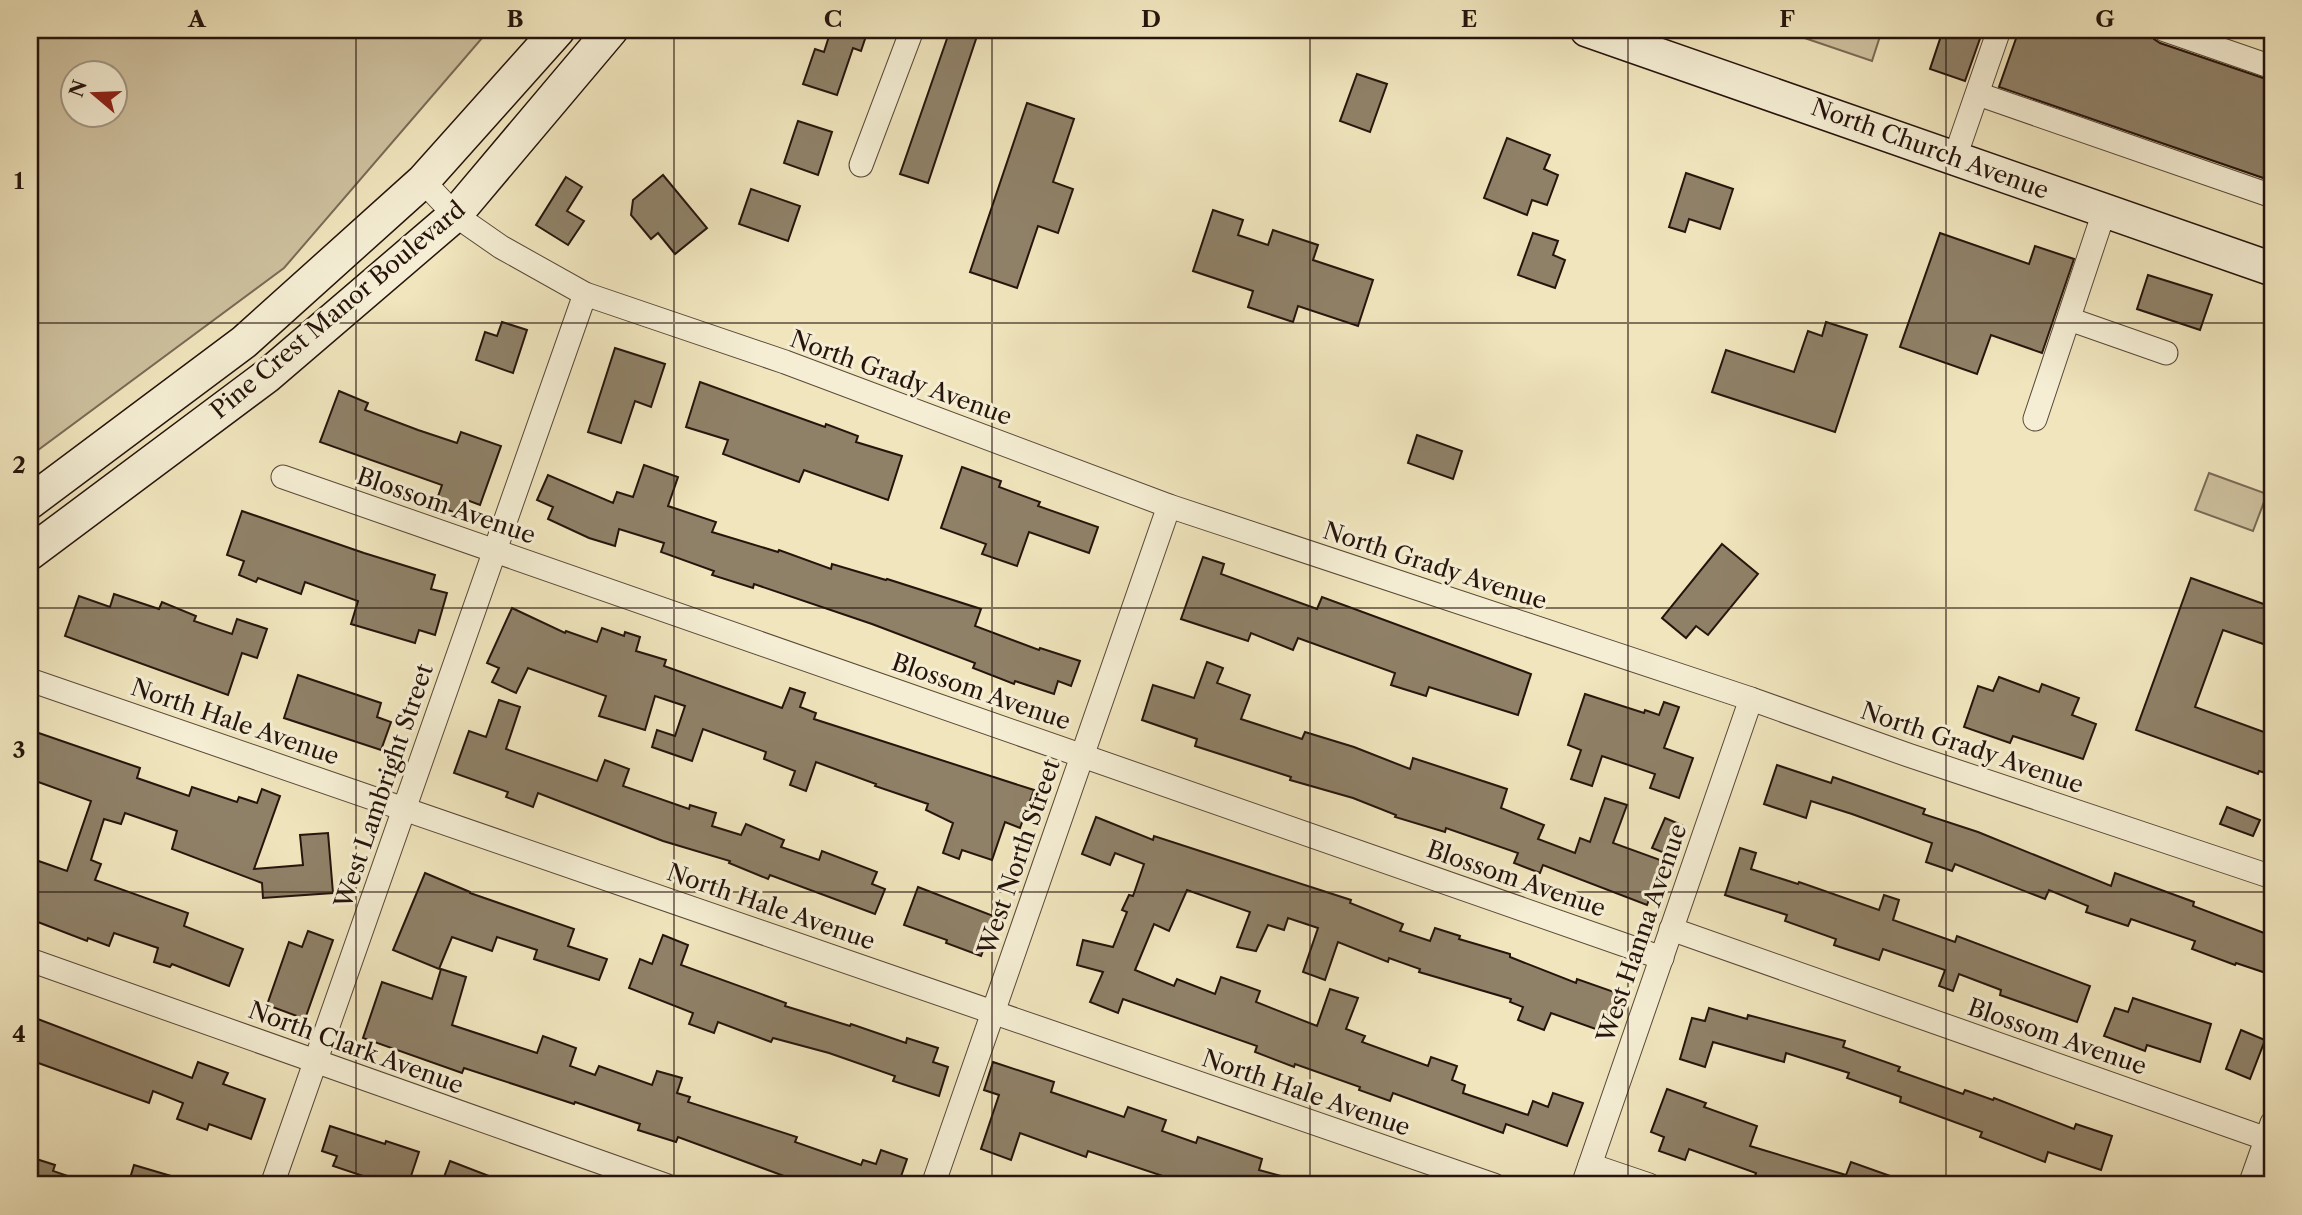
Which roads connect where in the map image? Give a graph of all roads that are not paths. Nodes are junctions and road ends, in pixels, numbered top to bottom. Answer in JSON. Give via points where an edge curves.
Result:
{"nodes":[{"id":1,"x":558,"y":30,"type":"edge"},
{"id":2,"x":611,"y":30,"type":"edge"},
{"id":3,"x":912,"y":30,"type":"edge"},
{"id":4,"x":1587,"y":30,"type":"edge"},
{"id":5,"x":1999,"y":30,"type":"edge"},
{"id":6,"x":2165,"y":30,"type":"edge"},
{"id":7,"x":2272,"y":67,"type":"edge"},
{"id":8,"x":1978,"y":94,"type":"junction"},
{"id":9,"x":1955,"y":157,"type":"junction"},
{"id":10,"x":861,"y":165,"type":"dead end"},
{"id":11,"x":423,"y":181,"type":"junction"},
{"id":12,"x":2272,"y":196,"type":"edge"},
{"id":13,"x":2104,"y":212,"type":"junction"},
{"id":14,"x":455,"y":215,"type":"junction"},
{"id":15,"x":2272,"y":269,"type":"edge"},
{"id":16,"x":585,"y":294,"type":"junction"},
{"id":17,"x":2069,"y":318,"type":"junction"},
{"id":18,"x":2166,"y":353,"type":"dead end"},
{"id":19,"x":2035,"y":419,"type":"dead end"},
{"id":20,"x":283,"y":477,"type":"dead end"},
{"id":21,"x":30,"y":502,"type":"edge"},
{"id":22,"x":1168,"y":506,"type":"junction"},
{"id":23,"x":495,"y":550,"type":"junction"},
{"id":24,"x":30,"y":554,"type":"edge"},
{"id":25,"x":30,"y":680,"type":"edge"},
{"id":26,"x":1751,"y":699,"type":"junction"},
{"id":27,"x":1082,"y":756,"type":"junction"},
{"id":28,"x":404,"y":808,"type":"junction"},
{"id":29,"x":2272,"y":877,"type":"edge"},
{"id":30,"x":1671,"y":929,"type":"junction"},
{"id":31,"x":1662,"y":958,"type":"junction"},
{"id":32,"x":30,"y":960,"type":"edge"},
{"id":33,"x":993,"y":1012,"type":"junction"},
{"id":34,"x":315,"y":1062,"type":"junction"},
{"id":35,"x":2269,"y":1131,"type":"edge"},
{"id":36,"x":2260,"y":1173,"type":"edge"},
{"id":37,"x":1586,"y":1175,"type":"edge"},
{"id":38,"x":272,"y":1185,"type":"edge"},
{"id":39,"x":665,"y":1185,"type":"edge"},
{"id":40,"x":933,"y":1185,"type":"edge"},
{"id":41,"x":1494,"y":1185,"type":"edge"},
{"id":42,"x":1648,"y":1185,"type":"edge"}],
"edges":[{"from":1,"to":11,"type":"main road","name":"Pine Crest Manor Boulevard"},
{"from":2,"to":14,"type":"main road","name":"Pine Crest Manor Boulevard"},
{"from":3,"to":10,"type":"street"},
{"from":4,"to":9,"type":"main road","name":"North Church Avenue"},
{"from":5,"to":8,"type":"street"},
{"from":6,"to":7,"type":"street"},
{"from":8,"to":9,"type":"street"},
{"from":8,"to":12,"type":"street"},
{"from":9,"to":13,"type":"main road","name":"North Church Avenue"},
{"from":11,"to":14,"type":"street","name":"North Grady Avenue"},
{"from":11,"to":21,"type":"main road","name":"Pine Crest Manor Boulevard","via":[[243,342]]},
{"from":13,"to":15,"type":"main road","name":"North Church Avenue"},
{"from":13,"to":17,"type":"street"},
{"from":14,"to":16,"type":"street","name":"North Grady Avenue","via":[[500,247]]},
{"from":14,"to":24,"type":"main road","name":"Pine Crest Manor Boulevard","via":[[267,376]]},
{"from":16,"to":22,"type":"street","name":"North Grady Avenue","via":[[785,362]]},
{"from":16,"to":23,"type":"street","name":"West Lambright Street"},
{"from":17,"to":18,"type":"street"},
{"from":17,"to":19,"type":"street"},
{"from":20,"to":23,"type":"street","name":"Blossom Avenue"},
{"from":22,"to":26,"type":"street","name":"North Grady Avenue"},
{"from":22,"to":27,"type":"street","name":"West North Street"},
{"from":23,"to":27,"type":"street","name":"Blossom Avenue"},
{"from":23,"to":28,"type":"street","name":"West Lambright Street"},
{"from":25,"to":28,"type":"street","name":"North Hale Avenue"},
{"from":26,"to":29,"type":"street","name":"North Grady Avenue"},
{"from":26,"to":30,"type":"street","name":"West Hanna Avenue"},
{"from":27,"to":31,"type":"street","name":"Blossom Avenue"},
{"from":27,"to":33,"type":"street","name":"West North Street"},
{"from":28,"to":33,"type":"street","name":"North Hale Avenue"},
{"from":28,"to":34,"type":"street","name":"West Lambright Street"},
{"from":30,"to":31,"type":"street","name":"West Hanna Avenue"},
{"from":30,"to":35,"type":"street","name":"Blossom Avenue"},
{"from":31,"to":37,"type":"street","name":"West Hanna Avenue"},
{"from":32,"to":34,"type":"street","name":"North Clark Avenue"},
{"from":33,"to":40,"type":"street","name":"West North Street"},
{"from":33,"to":41,"type":"street","name":"North Hale Avenue"},
{"from":34,"to":38,"type":"street","name":"West Lambright Street"},
{"from":34,"to":39,"type":"street","name":"North Clark Avenue"},
{"from":35,"to":36,"type":"street"},
{"from":37,"to":42,"type":"street"}]}
